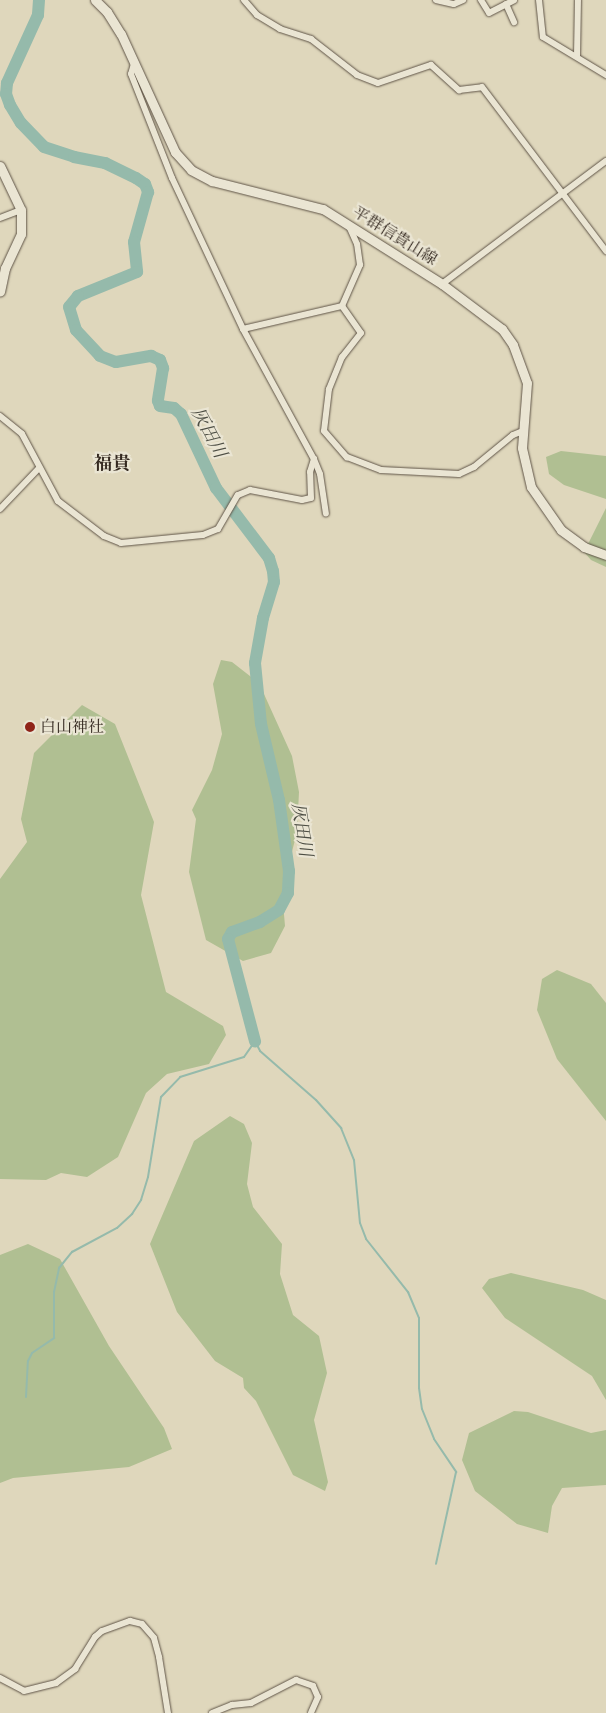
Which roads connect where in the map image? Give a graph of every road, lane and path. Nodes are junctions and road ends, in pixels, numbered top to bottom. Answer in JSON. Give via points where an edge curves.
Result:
{"nodes":[{"id":1,"x":95,"y":0,"type":"edge"},
{"id":2,"x":244,"y":0,"type":"edge"},
{"id":3,"x":436,"y":0,"type":"edge"},
{"id":4,"x":463,"y":0,"type":"edge"},
{"id":5,"x":481,"y":0,"type":"edge"},
{"id":6,"x":514,"y":0,"type":"edge"},
{"id":7,"x":539,"y":0,"type":"edge"},
{"id":8,"x":578,"y":0,"type":"edge"},
{"id":9,"x":506,"y":4,"type":"junction"},
{"id":10,"x":514,"y":22,"type":"dead end"},
{"id":11,"x":577,"y":56,"type":"junction"},
{"id":12,"x":134,"y":64,"type":"junction"},
{"id":13,"x":606,"y":75,"type":"edge"},
{"id":14,"x":606,"y":161,"type":"edge"},
{"id":15,"x":0,"y":170,"type":"edge"},
{"id":16,"x":563,"y":193,"type":"junction"},
{"id":17,"x":21,"y":210,"type":"junction"},
{"id":18,"x":0,"y":218,"type":"edge"},
{"id":19,"x":349,"y":225,"type":"junction"},
{"id":20,"x":606,"y":251,"type":"edge"},
{"id":21,"x":2,"y":269,"type":"edge"},
{"id":22,"x":442,"y":284,"type":"junction"},
{"id":23,"x":0,"y":291,"type":"edge"},
{"id":24,"x":342,"y":306,"type":"junction"},
{"id":25,"x":243,"y":329,"type":"junction"},
{"id":26,"x":0,"y":416,"type":"edge"},
{"id":27,"x":523,"y":431,"type":"junction"},
{"id":28,"x":314,"y":459,"type":"junction"},
{"id":29,"x":39,"y":468,"type":"junction"},
{"id":30,"x":0,"y":508,"type":"edge"},
{"id":31,"x":326,"y":514,"type":"dead end"},
{"id":32,"x":606,"y":555,"type":"edge"},
{"id":33,"x":0,"y":1678,"type":"edge"},
{"id":34,"x":168,"y":1713,"type":"edge"},
{"id":35,"x":212,"y":1713,"type":"edge"},
{"id":36,"x":311,"y":1713,"type":"edge"}],
"edges":[{"from":1,"to":12,"type":"main road","name":"平群信貴山線","via":[[121,34]]},
{"from":2,"to":16,"type":"street","via":[[257,15],[280,29],[311,39],[357,75],[378,83],[431,65],[459,90],[482,87]]},
{"from":3,"to":4,"type":"street","via":[[454,4]]},
{"from":5,"to":9,"type":"street","via":[[488,13]]},
{"from":6,"to":9,"type":"street"},
{"from":7,"to":11,"type":"street","via":[[544,37]]},
{"from":8,"to":11,"type":"street"},
{"from":9,"to":10,"type":"street"},
{"from":11,"to":13,"type":"street"},
{"from":12,"to":19,"type":"main road","name":"平群信貴山線","via":[[175,152],[191,170],[212,181],[323,209]]},
{"from":12,"to":25,"type":"street","via":[[131,74],[156,137]]},
{"from":14,"to":16,"type":"street"},
{"from":15,"to":17,"type":"main road"},
{"from":16,"to":20,"type":"street"},
{"from":16,"to":22,"type":"street"},
{"from":17,"to":18,"type":"street"},
{"from":17,"to":21,"type":"main road","via":[[21,234]]},
{"from":19,"to":22,"type":"main road","name":"平群信貴山線"},
{"from":19,"to":24,"type":"street","via":[[358,244],[360,265]]},
{"from":21,"to":23,"type":"main road"},
{"from":22,"to":27,"type":"main road","name":"平群信貴山線","via":[[492,320],[513,345],[527,383]]},
{"from":24,"to":25,"type":"street"},
{"from":24,"to":27,"type":"street","via":[[361,333],[342,357],[332,381],[324,430],[347,457],[381,470],[459,474],[474,467],[513,434]]},
{"from":25,"to":28,"type":"street"},
{"from":26,"to":29,"type":"street","via":[[22,434]]},
{"from":27,"to":32,"type":"main road","name":"平群信貴山線","via":[[526,468],[540,502],[561,530]]},
{"from":28,"to":29,"type":"street","via":[[310,472],[311,498],[302,500],[250,490],[238,495],[218,528],[203,535],[121,543],[104,536],[58,501]]},
{"from":28,"to":31,"type":"street","via":[[320,474]]},
{"from":29,"to":30,"type":"street"},
{"from":33,"to":34,"type":"street","via":[[24,1691],[56,1683],[75,1669],[102,1631],[130,1622],[142,1624],[148,1628],[156,1647]]},
{"from":35,"to":36,"type":"street","via":[[232,1705],[251,1703],[296,1680],[313,1686],[318,1696]]}]}
